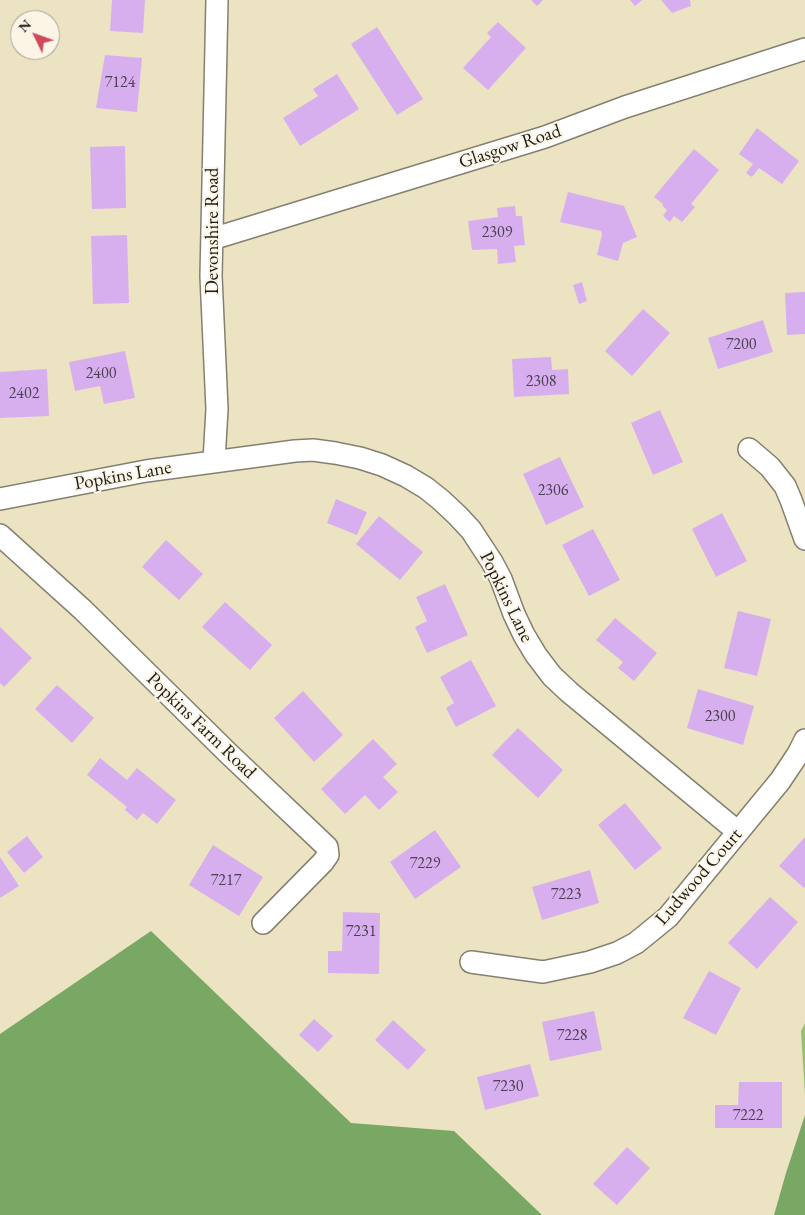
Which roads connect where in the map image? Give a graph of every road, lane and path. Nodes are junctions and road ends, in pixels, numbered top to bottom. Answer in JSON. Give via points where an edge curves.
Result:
{"nodes":[{"id":1,"x":217,"y":0,"type":"edge"},
{"id":2,"x":805,"y":49,"type":"edge"},
{"id":3,"x":212,"y":239,"type":"junction"},
{"id":4,"x":749,"y":449,"type":"dead end"},
{"id":5,"x":214,"y":461,"type":"junction"},
{"id":6,"x":0,"y":499,"type":"edge"},
{"id":7,"x":0,"y":535,"type":"edge"},
{"id":8,"x":805,"y":539,"type":"edge"},
{"id":9,"x":805,"y":740,"type":"edge"},
{"id":10,"x":738,"y":832,"type":"junction"},
{"id":11,"x":263,"y":923,"type":"dead end"},
{"id":12,"x":470,"y":962,"type":"dead end"}],
"edges":[{"from":1,"to":3,"type":"street","name":"Devonshire Road"},
{"from":2,"to":3,"type":"street","name":"Glasgow Road","via":[[625,107],[544,137]]},
{"from":3,"to":5,"type":"street","name":"Devonshire Road","via":[[217,409]]},
{"from":4,"to":8,"type":"street","via":[[785,486]]},
{"from":5,"to":6,"type":"street","name":"Popkins Lane"},
{"from":5,"to":10,"type":"street","name":"Popkins Lane","via":[[294,451],[335,452],[382,465],[426,488],[471,530],[501,579],[524,635],[552,676]]},
{"from":7,"to":11,"type":"street","name":"Popkins Farm Road","via":[[83,610],[327,847],[328,855],[323,862]]},
{"from":9,"to":10,"type":"street","name":"Ludwood Court","via":[[780,781]]},
{"from":10,"to":12,"type":"street","name":"Ludwood Court","via":[[668,917],[636,943],[590,962],[543,972]]}]}
